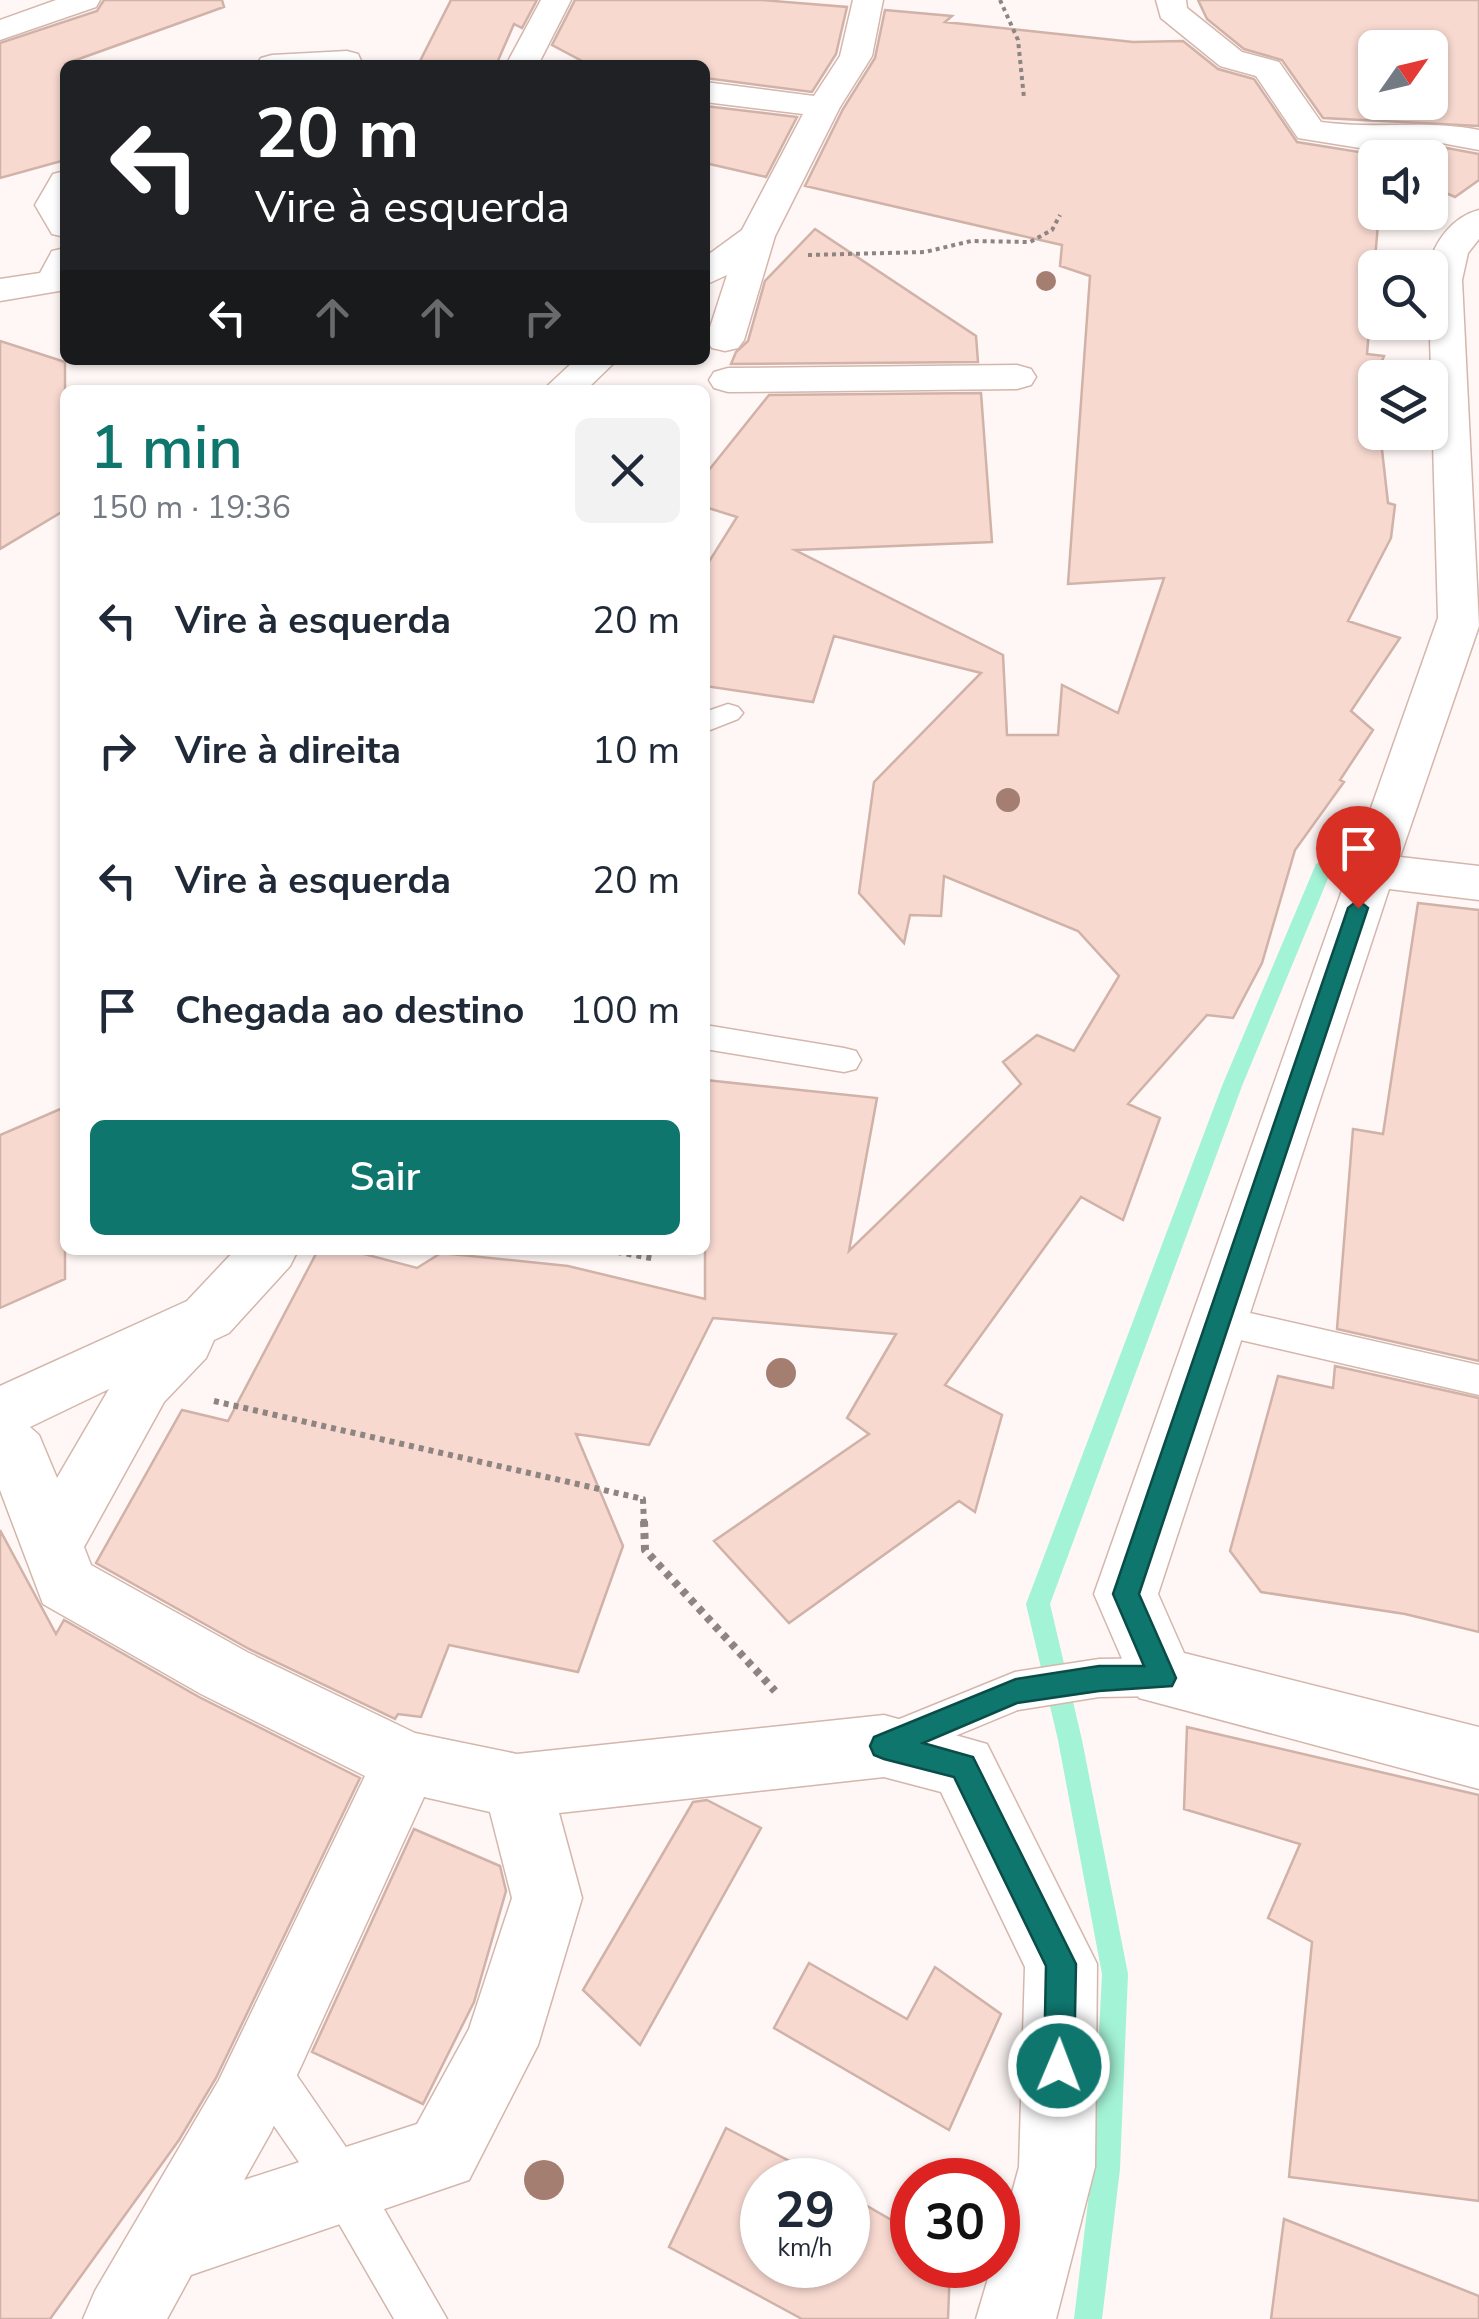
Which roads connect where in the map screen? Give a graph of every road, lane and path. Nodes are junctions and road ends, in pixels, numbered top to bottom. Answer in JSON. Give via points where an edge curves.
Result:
{"nodes":[{"id":1,"x":85,"y":0,"type":"edge"},
{"id":2,"x":556,"y":0,"type":"edge"},
{"id":3,"x":868,"y":0,"type":"edge"},
{"id":4,"x":1000,"y":0,"type":"edge"},
{"id":5,"x":1171,"y":0,"type":"edge"},
{"id":6,"x":0,"y":31,"type":"edge"},
{"id":7,"x":525,"y":60,"type":"edge"},
{"id":8,"x":710,"y":93,"type":"edge"},
{"id":9,"x":1024,"y":98,"type":"dead end"},
{"id":10,"x":823,"y":107,"type":"junction"},
{"id":11,"x":1479,"y":140,"type":"edge"},
{"id":12,"x":60,"y":191,"type":"edge"},
{"id":13,"x":1060,"y":215,"type":"dead end"},
{"id":14,"x":60,"y":216,"type":"edge"},
{"id":15,"x":1479,"y":220,"type":"edge"},
{"id":16,"x":754,"y":247,"type":"junction"},
{"id":17,"x":60,"y":269,"type":"edge"},
{"id":18,"x":710,"y":271,"type":"edge"},
{"id":19,"x":0,"y":290,"type":"edge"},
{"id":20,"x":715,"y":331,"type":"edge"},
{"id":21,"x":592,"y":365,"type":"edge"},
{"id":22,"x":1017,"y":377,"type":"dead end"},
{"id":23,"x":728,"y":380,"type":"junction"},
{"id":24,"x":569,"y":385,"type":"edge"},
{"id":25,"x":710,"y":407,"type":"edge"},
{"id":26,"x":1371,"y":870,"type":"junction"},
{"id":27,"x":1479,"y":883,"type":"edge"},
{"id":28,"x":710,"y":1038,"type":"edge"},
{"id":29,"x":844,"y":1060,"type":"dead end"},
{"id":30,"x":265,"y":1255,"type":"edge"},
{"id":31,"x":634,"y":1255,"type":"edge"},
{"id":32,"x":656,"y":1259,"type":"dead end"},
{"id":33,"x":208,"y":1318,"type":"junction"},
{"id":34,"x":1219,"y":1322,"type":"junction"},
{"id":35,"x":1479,"y":1380,"type":"edge"},
{"id":36,"x":143,"y":1385,"type":"junction"},
{"id":37,"x":0,"y":1413,"type":"edge"},
{"id":38,"x":0,"y":1436,"type":"edge"},
{"id":39,"x":52,"y":1544,"type":"junction"},
{"id":40,"x":1162,"y":1678,"type":"junction"},
{"id":41,"x":857,"y":1748,"type":"junction"},
{"id":42,"x":1479,"y":1758,"type":"edge"},
{"id":43,"x":406,"y":1762,"type":"junction"},
{"id":44,"x":516,"y":1786,"type":"junction"},
{"id":45,"x":262,"y":2068,"type":"junction"},
{"id":46,"x":344,"y":2186,"type":"junction"},
{"id":47,"x":166,"y":2245,"type":"junction"},
{"id":48,"x":123,"y":2319,"type":"edge"},
{"id":49,"x":422,"y":2319,"type":"edge"},
{"id":50,"x":1016,"y":2319,"type":"edge"}],
"edges":[{"from":1,"to":6,"type":"street"},
{"from":2,"to":7,"type":"street"},
{"from":3,"to":10,"type":"street","via":[[856,56]]},
{"from":4,"to":9,"type":"path","via":[[1018,40]]},
{"from":5,"to":11,"type":"street","via":[[1172,11],[1231,59],[1268,69],[1310,131],[1360,138],[1436,132]]},
{"from":8,"to":10,"type":"street"},
{"from":10,"to":16,"type":"street"},
{"from":12,"to":14,"type":"street","via":[[54,204]]},
{"from":13,"to":16,"type":"path","via":[[1052,230],[1030,242],[971,240],[926,252]]},
{"from":15,"to":26,"type":"street","via":[[1455,238],[1444,280],[1460,618]]},
{"from":16,"to":18,"type":"street"},
{"from":16,"to":20,"type":"street"},
{"from":17,"to":19,"type":"street","via":[[54,282]]},
{"from":20,"to":23,"type":"street"},
{"from":21,"to":24,"type":"street"},
{"from":22,"to":23,"type":"street"},
{"from":23,"to":25,"type":"street"},
{"from":26,"to":27,"type":"street"},
{"from":26,"to":34,"type":"street"},
{"from":28,"to":29,"type":"lane"},
{"from":30,"to":33,"type":"street"},
{"from":31,"to":32,"type":"path"},
{"from":33,"to":36,"type":"street"},
{"from":33,"to":37,"type":"street"},
{"from":34,"to":35,"type":"lane"},
{"from":34,"to":40,"type":"street","via":[[1126,1594]]},
{"from":36,"to":39,"type":"street"},
{"from":36,"to":41,"type":"path","via":[[643,1499],[645,1550]]},
{"from":38,"to":39,"type":"street","via":[[17,1453]]},
{"from":39,"to":43,"type":"street","via":[[66,1584],[224,1674]]},
{"from":40,"to":41,"type":"lane","via":[[1099,1678],[1016,1691]]},
{"from":40,"to":42,"type":"street"},
{"from":41,"to":44,"type":"street"},
{"from":41,"to":50,"type":"street","via":[[963,1766],[1061,1964],[1057,2167]]},
{"from":43,"to":44,"type":"street"},
{"from":43,"to":45,"type":"street"},
{"from":44,"to":46,"type":"street","via":[[548,1898],[500,2046],[442,2153]]},
{"from":45,"to":46,"type":"lane"},
{"from":45,"to":47,"type":"street"},
{"from":46,"to":47,"type":"street"},
{"from":46,"to":49,"type":"lane"},
{"from":47,"to":48,"type":"street"}]}
